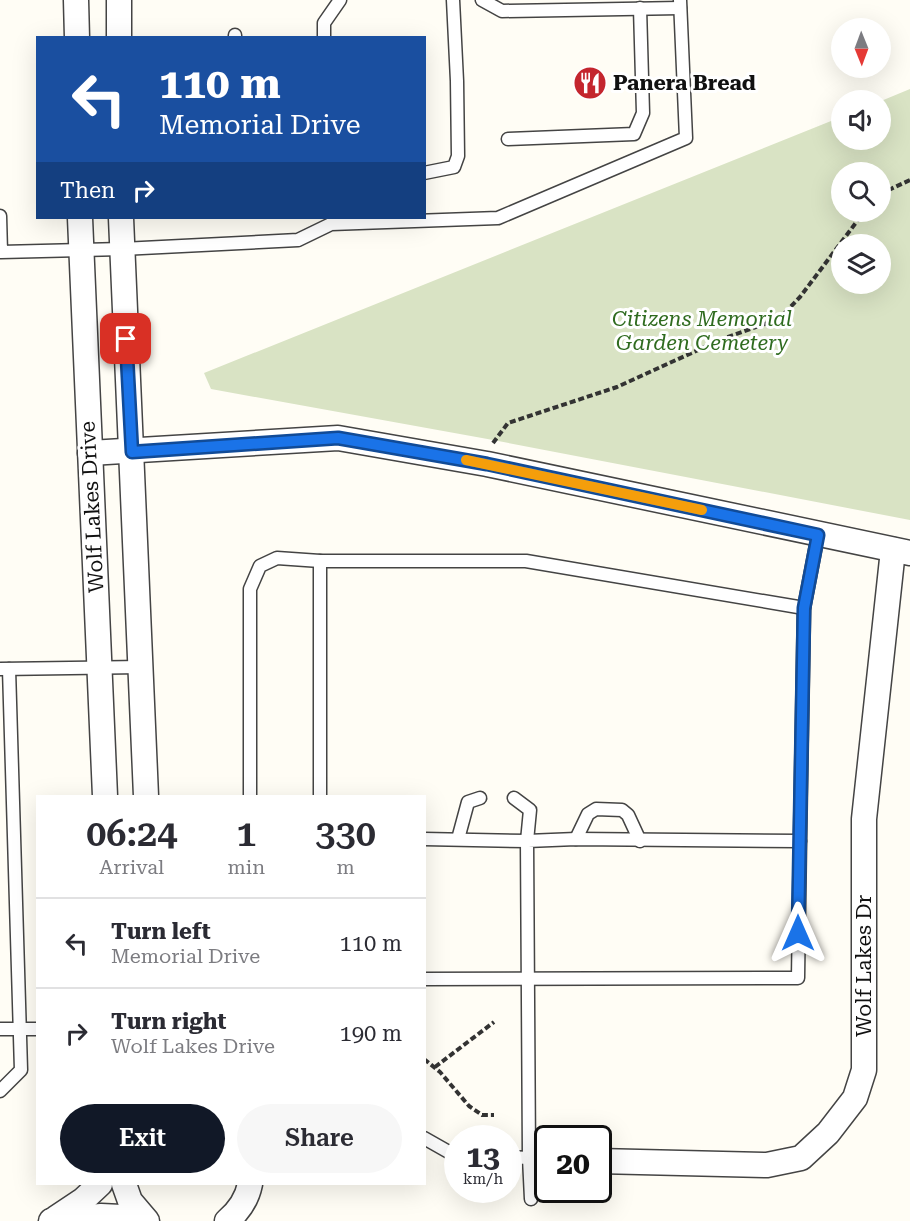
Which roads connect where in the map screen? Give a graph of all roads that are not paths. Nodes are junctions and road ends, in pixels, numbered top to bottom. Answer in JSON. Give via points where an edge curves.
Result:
{"nodes":[{"id":1,"x":76,"y":0,"type":"edge"},
{"id":2,"x":119,"y":0,"type":"edge"},
{"id":3,"x":340,"y":0,"type":"edge"},
{"id":4,"x":453,"y":0,"type":"edge"},
{"id":5,"x":482,"y":0,"type":"edge"},
{"id":6,"x":680,"y":4,"type":"edge"},
{"id":7,"x":640,"y":8,"type":"junction"},
{"id":8,"x":77,"y":36,"type":"edge"},
{"id":9,"x":119,"y":36,"type":"edge"},
{"id":10,"x":324,"y":36,"type":"edge"},
{"id":11,"x":508,"y":139,"type":"dead end"},
{"id":12,"x":426,"y":173,"type":"edge"},
{"id":13,"x":0,"y":216,"type":"edge"},
{"id":14,"x":80,"y":219,"type":"edge"},
{"id":15,"x":121,"y":219,"type":"edge"},
{"id":16,"x":331,"y":221,"type":"edge"},
{"id":17,"x":80,"y":249,"type":"junction"},
{"id":18,"x":122,"y":249,"type":"junction"},
{"id":19,"x":1,"y":251,"type":"edge"},
{"id":20,"x":132,"y":452,"type":"junction"},
{"id":21,"x":90,"y":453,"type":"junction"},
{"id":22,"x":818,"y":535,"type":"junction"},
{"id":23,"x":902,"y":552,"type":"edge"},
{"id":24,"x":320,"y":561,"type":"junction"},
{"id":25,"x":804,"y":608,"type":"junction"},
{"id":26,"x":141,"y":667,"type":"junction"},
{"id":27,"x":100,"y":668,"type":"junction"},
{"id":28,"x":5,"y":669,"type":"edge"},
{"id":29,"x":105,"y":795,"type":"edge"},
{"id":30,"x":146,"y":795,"type":"edge"},
{"id":31,"x":250,"y":795,"type":"edge"},
{"id":32,"x":320,"y":795,"type":"edge"},
{"id":33,"x":480,"y":798,"type":"dead end"},
{"id":34,"x":514,"y":798,"type":"dead end"},
{"id":35,"x":426,"y":839,"type":"edge"},
{"id":36,"x":458,"y":839,"type":"junction"},
{"id":37,"x":576,"y":839,"type":"junction"},
{"id":38,"x":527,"y":841,"type":"junction"},
{"id":39,"x":640,"y":841,"type":"junction"},
{"id":40,"x":800,"y":841,"type":"junction"},
{"id":41,"x":426,"y":979,"type":"edge"},
{"id":42,"x":528,"y":980,"type":"junction"},
{"id":43,"x":0,"y":1029,"type":"edge"},
{"id":44,"x":20,"y":1029,"type":"junction"},
{"id":45,"x":36,"y":1029,"type":"edge"},
{"id":46,"x":0,"y":1091,"type":"edge"},
{"id":47,"x":426,"y":1138,"type":"edge"},
{"id":48,"x":444,"y":1149,"type":"edge"},
{"id":49,"x":522,"y":1158,"type":"edge"},
{"id":50,"x":529,"y":1158,"type":"junction"},
{"id":51,"x":534,"y":1158,"type":"edge"},
{"id":52,"x":612,"y":1161,"type":"edge"},
{"id":53,"x":99,"y":1185,"type":"edge"},
{"id":54,"x":124,"y":1185,"type":"edge"},
{"id":55,"x":250,"y":1185,"type":"edge"},
{"id":56,"x":531,"y":1199,"type":"dead end"},
{"id":57,"x":234,"y":1218,"type":"edge"},
{"id":58,"x":145,"y":1219,"type":"edge"},
{"id":59,"x":52,"y":1220,"type":"edge"}],
"edges":[{"from":1,"to":8,"type":"street"},
{"from":2,"to":9,"type":"street"},
{"from":3,"to":10,"type":"lane","via":[[324,23]]},
{"from":4,"to":12,"type":"lane","via":[[458,156],[454,167]]},
{"from":5,"to":7,"type":"lane","via":[[502,11]]},
{"from":6,"to":7,"type":"lane"},
{"from":6,"to":16,"type":"lane","via":[[686,138],[498,218]]},
{"from":7,"to":11,"type":"lane","via":[[643,113],[634,134]]},
{"from":13,"to":19,"type":"lane"},
{"from":14,"to":17,"type":"street","name":"Wolf Lakes Drive"},
{"from":15,"to":18,"type":"street","name":"Wolf Lakes Drive"},
{"from":16,"to":18,"type":"lane","via":[[298,240]]},
{"from":17,"to":18,"type":"lane"},
{"from":17,"to":19,"type":"lane"},
{"from":17,"to":21,"type":"street","name":"Wolf Lakes Drive"},
{"from":18,"to":20,"type":"street","name":"Wolf Lakes Drive"},
{"from":20,"to":21,"type":"street"},
{"from":20,"to":22,"type":"street","via":[[338,438],[487,464]]},
{"from":20,"to":26,"type":"street","name":"Wolf Lakes Drive"},
{"from":21,"to":27,"type":"street","name":"Wolf Lakes Drive"},
{"from":22,"to":23,"type":"street"},
{"from":22,"to":25,"type":"lane"},
{"from":23,"to":52,"type":"street","name":"Wolf Lakes Dr","via":[[864,819],[864,1070],[855,1098],[828,1133],[801,1158],[767,1165]]},
{"from":24,"to":25,"type":"lane","via":[[526,561]]},
{"from":24,"to":31,"type":"lane","via":[[277,558],[260,566],[250,589]]},
{"from":24,"to":32,"type":"lane"},
{"from":25,"to":40,"type":"lane"},
{"from":26,"to":27,"type":"lane"},
{"from":26,"to":30,"type":"street","name":"Wolf Lakes Drive"},
{"from":27,"to":28,"type":"lane"},
{"from":27,"to":29,"type":"street","name":"Wolf Lakes Drive"},
{"from":28,"to":44,"type":"lane"},
{"from":33,"to":36,"type":"lane","via":[[468,802]]},
{"from":34,"to":38,"type":"lane","via":[[530,810]]},
{"from":35,"to":36,"type":"lane"},
{"from":36,"to":38,"type":"lane"},
{"from":37,"to":38,"type":"lane"},
{"from":37,"to":39,"type":"lane"},
{"from":37,"to":39,"type":"lane","via":[[588,814],[596,809],[622,810]]},
{"from":38,"to":42,"type":"lane"},
{"from":39,"to":40,"type":"lane"},
{"from":40,"to":42,"type":"lane","via":[[798,978]]},
{"from":41,"to":42,"type":"lane"},
{"from":42,"to":50,"type":"lane"},
{"from":43,"to":44,"type":"lane"},
{"from":44,"to":45,"type":"lane"},
{"from":44,"to":46,"type":"lane","via":[[21,1070]]},
{"from":47,"to":48,"type":"lane"},
{"from":49,"to":50,"type":"lane"},
{"from":50,"to":51,"type":"lane"},
{"from":50,"to":56,"type":"lane"},
{"from":53,"to":59,"type":"street"},
{"from":54,"to":58,"type":"street","via":[[130,1201]]},
{"from":55,"to":57,"type":"street"},
{"from":58,"to":59,"type":"street","via":[[101,1216]]}]}
